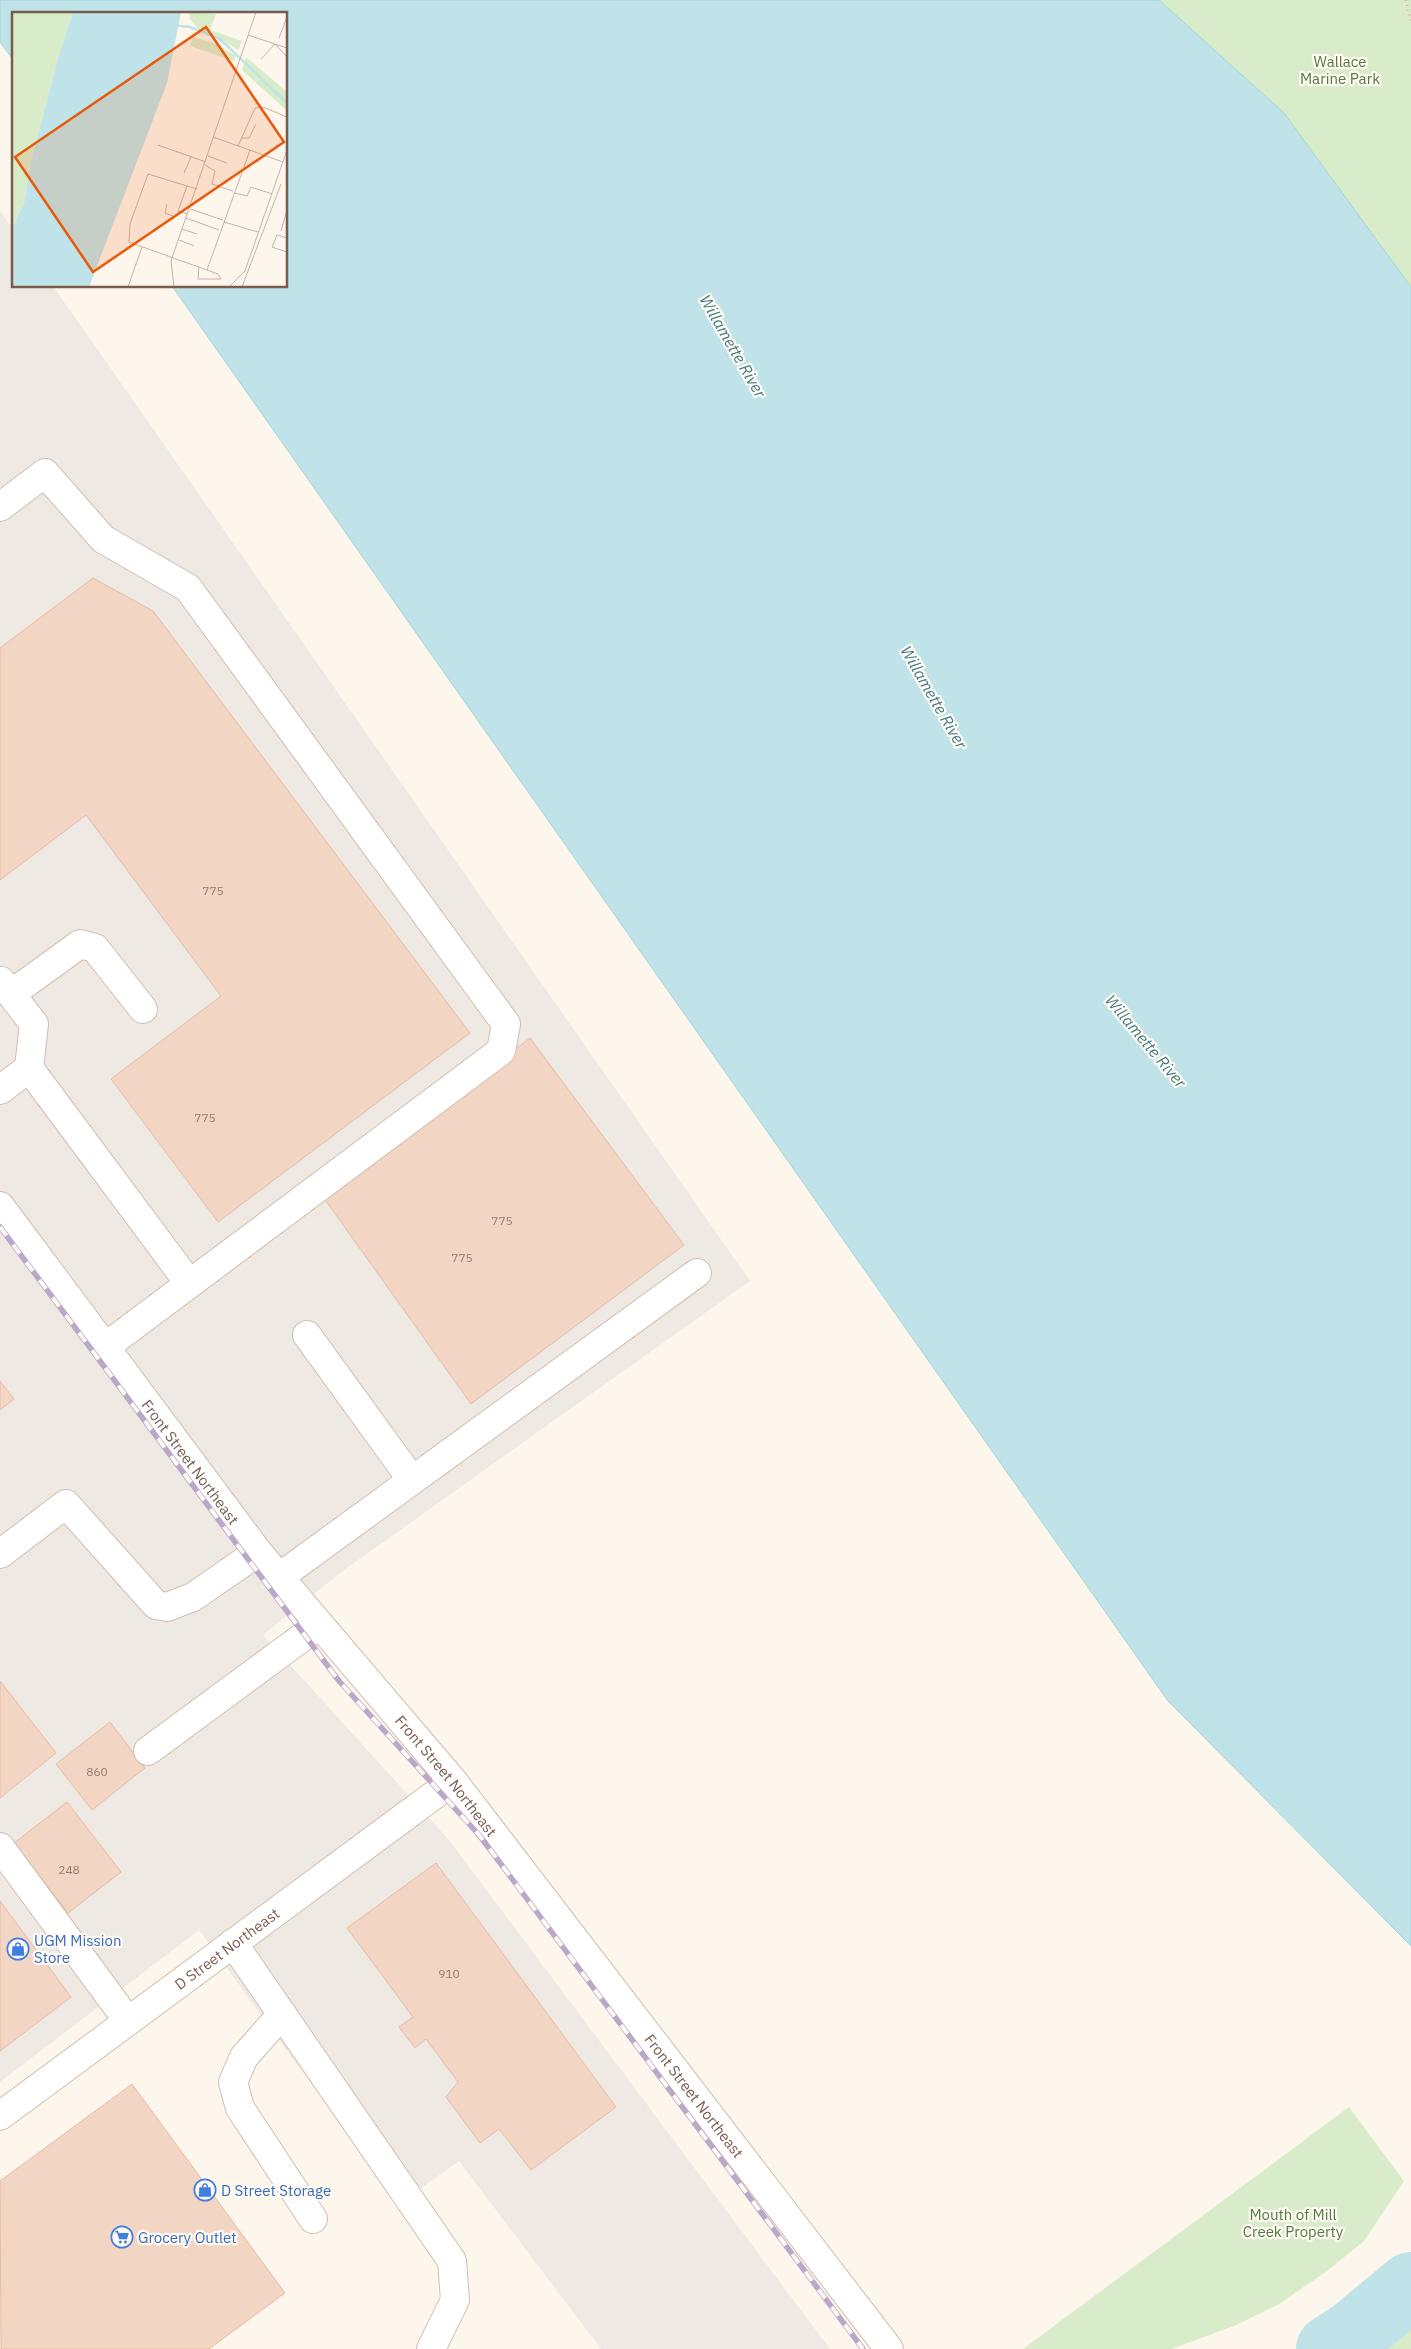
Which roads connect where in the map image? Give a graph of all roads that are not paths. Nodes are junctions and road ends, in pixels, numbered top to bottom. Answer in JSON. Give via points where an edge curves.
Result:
{"nodes":[{"id":1,"x":0,"y":506,"type":"edge"},
{"id":2,"x":6,"y":987,"type":"edge"},
{"id":3,"x":143,"y":1010,"type":"dead end"},
{"id":4,"x":29,"y":1068,"type":"junction"},
{"id":5,"x":0,"y":1090,"type":"edge"},
{"id":6,"x":0,"y":1206,"type":"edge"},
{"id":7,"x":696,"y":1273,"type":"dead end"},
{"id":8,"x":189,"y":1283,"type":"junction"},
{"id":9,"x":307,"y":1335,"type":"dead end"},
{"id":10,"x":105,"y":1346,"type":"junction"},
{"id":11,"x":412,"y":1480,"type":"junction"},
{"id":12,"x":258,"y":1552,"type":"junction"},
{"id":13,"x":0,"y":1554,"type":"edge"},
{"id":14,"x":278,"y":1578,"type":"junction"},
{"id":15,"x":319,"y":1625,"type":"junction"},
{"id":16,"x":148,"y":1751,"type":"dead end"},
{"id":17,"x":453,"y":1780,"type":"junction"},
{"id":18,"x":0,"y":1847,"type":"edge"},
{"id":19,"x":233,"y":1943,"type":"junction"},
{"id":20,"x":282,"y":2014,"type":"junction"},
{"id":21,"x":128,"y":2021,"type":"junction"},
{"id":22,"x":0,"y":2116,"type":"edge"},
{"id":23,"x":313,"y":2219,"type":"dead end"},
{"id":24,"x":431,"y":2349,"type":"edge"},
{"id":25,"x":889,"y":2349,"type":"edge"}],
"edges":[{"from":1,"to":8,"type":"street","via":[[45,473],[103,538],[188,588],[506,1024],[501,1051]]},
{"from":2,"to":3,"type":"street","via":[[80,944],[95,948]]},
{"from":2,"to":4,"type":"street","via":[[34,1024]]},
{"from":4,"to":5,"type":"street"},
{"from":4,"to":8,"type":"street"},
{"from":6,"to":10,"type":"street","name":"Front Street Northeast"},
{"from":7,"to":11,"type":"street"},
{"from":8,"to":10,"type":"street"},
{"from":9,"to":11,"type":"street"},
{"from":10,"to":12,"type":"street","name":"Front Street Northeast"},
{"from":11,"to":14,"type":"street"},
{"from":12,"to":13,"type":"street","via":[[193,1597],[167,1607],[156,1605],[66,1504]]},
{"from":12,"to":14,"type":"street","name":"Front Street Northeast"},
{"from":14,"to":15,"type":"street","name":"Front Street Northeast"},
{"from":15,"to":16,"type":"street"},
{"from":15,"to":17,"type":"street","name":"Front Street Northeast"},
{"from":17,"to":19,"type":"street","name":"D Street Northeast"},
{"from":17,"to":25,"type":"street","name":"Front Street Northeast"},
{"from":18,"to":21,"type":"street"},
{"from":19,"to":20,"type":"street"},
{"from":19,"to":21,"type":"street","name":"D Street Northeast"},
{"from":20,"to":23,"type":"street","via":[[244,2057],[233,2082],[240,2108]]},
{"from":20,"to":24,"type":"street","via":[[452,2261],[455,2300]]},
{"from":21,"to":22,"type":"street","name":"D Street Northeast"}]}
